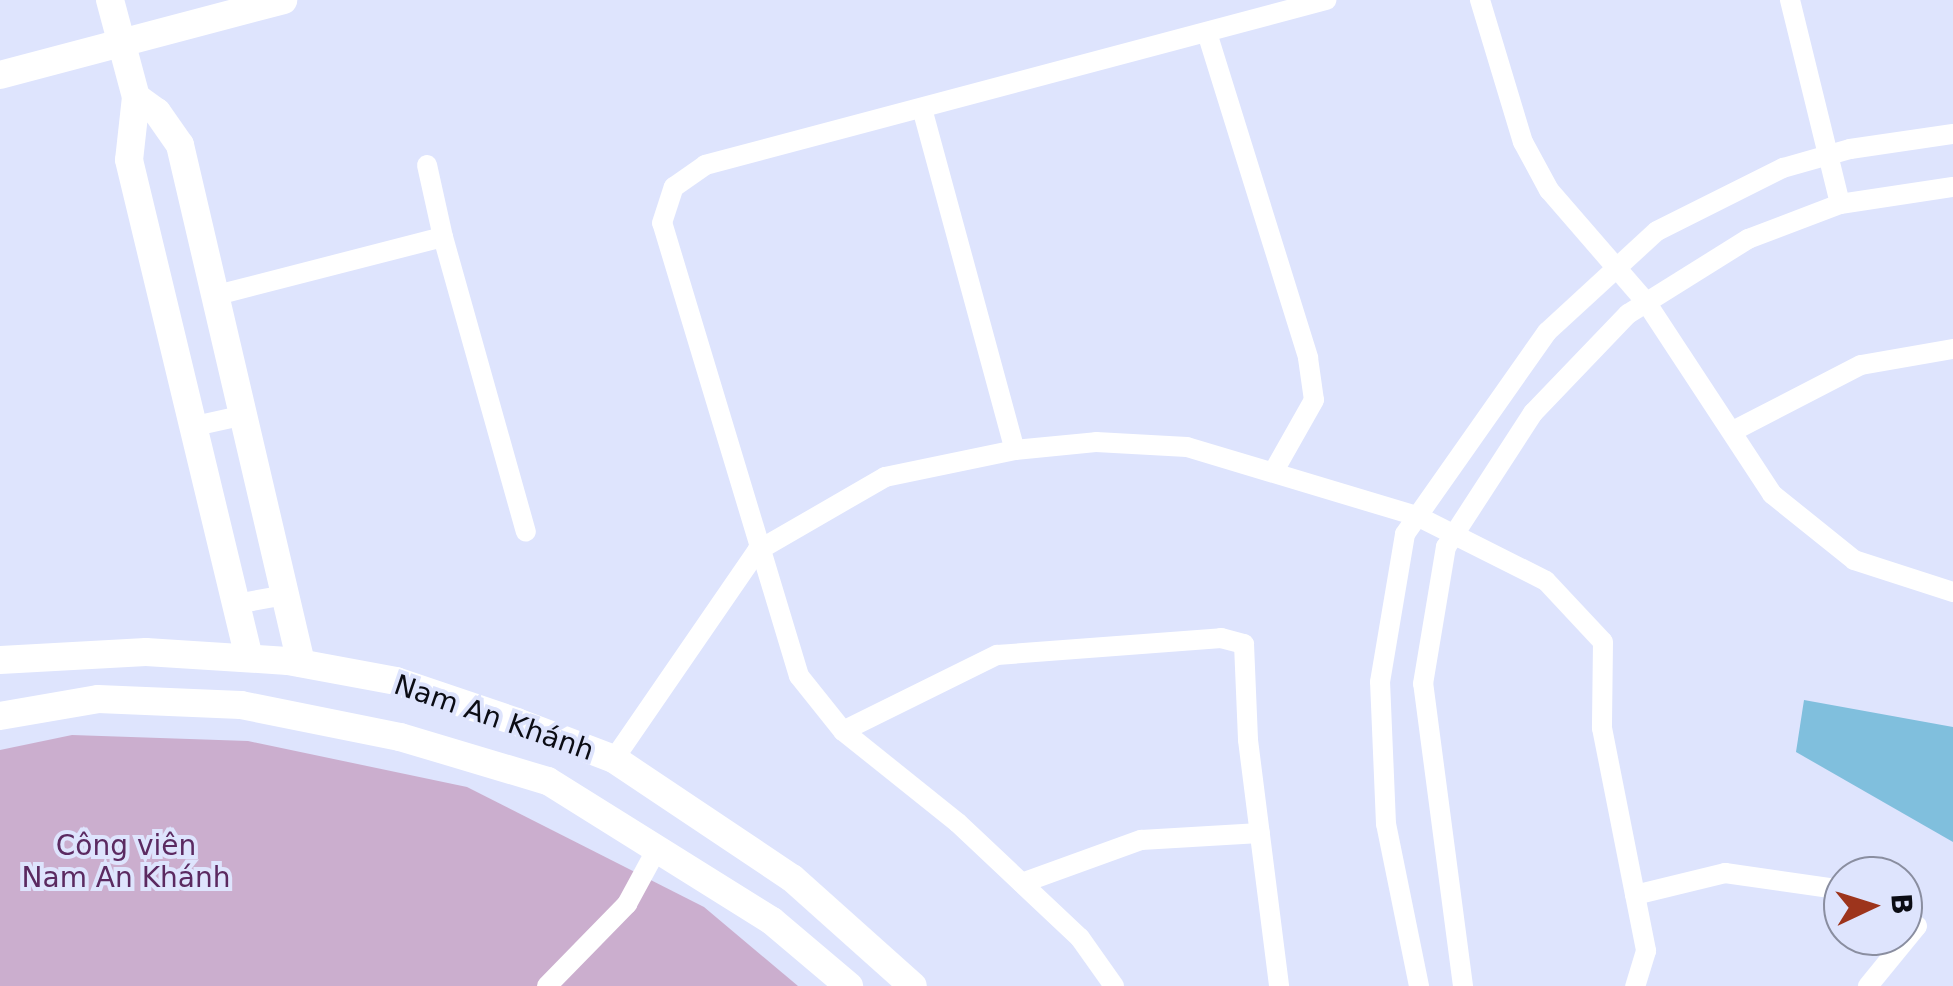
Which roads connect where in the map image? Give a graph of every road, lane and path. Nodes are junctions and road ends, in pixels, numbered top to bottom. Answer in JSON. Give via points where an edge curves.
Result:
{"nodes":[{"id":1,"x":110,"y":0,"type":"edge"},
{"id":2,"x":283,"y":0,"type":"edge"},
{"id":3,"x":1326,"y":0,"type":"edge"},
{"id":4,"x":1480,"y":0,"type":"edge"},
{"id":5,"x":1790,"y":0,"type":"edge"},
{"id":6,"x":1208,"y":36,"type":"junction"},
{"id":7,"x":122,"y":42,"type":"junction"},
{"id":8,"x":0,"y":75,"type":"edge"},
{"id":9,"x":136,"y":97,"type":"junction"},
{"id":10,"x":922,"y":112,"type":"junction"},
{"id":11,"x":1953,"y":134,"type":"edge"},
{"id":12,"x":1828,"y":156,"type":"junction"},
{"id":13,"x":426,"y":165,"type":"dead end"},
{"id":14,"x":1953,"y":187,"type":"edge"},
{"id":15,"x":1840,"y":204,"type":"junction"},
{"id":16,"x":443,"y":237,"type":"junction"},
{"id":17,"x":1618,"y":268,"type":"junction"},
{"id":18,"x":217,"y":296,"type":"junction"},
{"id":19,"x":1646,"y":302,"type":"junction"},
{"id":20,"x":1953,"y":349,"type":"edge"},
{"id":21,"x":245,"y":416,"type":"junction"},
{"id":22,"x":194,"y":426,"type":"junction"},
{"id":23,"x":1732,"y":432,"type":"junction"},
{"id":24,"x":1015,"y":450,"type":"junction"},
{"id":25,"x":1275,"y":469,"type":"junction"},
{"id":26,"x":1416,"y":516,"type":"junction"},
{"id":27,"x":526,"y":532,"type":"dead end"},
{"id":28,"x":1454,"y":535,"type":"junction"},
{"id":29,"x":758,"y":551,"type":"junction"},
{"id":30,"x":1953,"y":592,"type":"edge"},
{"id":31,"x":286,"y":594,"type":"junction"},
{"id":32,"x":236,"y":604,"type":"junction"},
{"id":33,"x":249,"y":658,"type":"junction"},
{"id":34,"x":0,"y":660,"type":"edge"},
{"id":35,"x":301,"y":663,"type":"junction"},
{"id":36,"x":0,"y":716,"type":"edge"},
{"id":37,"x":842,"y":731,"type":"junction"},
{"id":38,"x":614,"y":759,"type":"junction"},
{"id":39,"x":1260,"y":833,"type":"junction"},
{"id":40,"x":658,"y":848,"type":"junction"},
{"id":41,"x":1022,"y":884,"type":"junction"},
{"id":42,"x":1823,"y":887,"type":"edge"},
{"id":43,"x":1635,"y":895,"type":"junction"},
{"id":44,"x":1893,"y":956,"type":"edge"},
{"id":45,"x":546,"y":986,"type":"edge"},
{"id":46,"x":849,"y":986,"type":"edge"},
{"id":47,"x":913,"y":986,"type":"edge"},
{"id":48,"x":1114,"y":986,"type":"edge"},
{"id":49,"x":1278,"y":986,"type":"edge"},
{"id":50,"x":1418,"y":986,"type":"edge"},
{"id":51,"x":1463,"y":986,"type":"edge"},
{"id":52,"x":1635,"y":986,"type":"edge"},
{"id":53,"x":1868,"y":986,"type":"edge"}],
"edges":[{"from":1,"to":7,"type":"street"},
{"from":2,"to":7,"type":"street"},
{"from":3,"to":6,"type":"street"},
{"from":4,"to":17,"type":"street","via":[[1522,142],[1549,190]]},
{"from":5,"to":12,"type":"street"},
{"from":6,"to":10,"type":"street"},
{"from":6,"to":25,"type":"street","via":[[1308,358],[1314,400]]},
{"from":7,"to":8,"type":"street"},
{"from":7,"to":9,"type":"street"},
{"from":9,"to":18,"type":"street","via":[[158,112],[180,145]]},
{"from":9,"to":22,"type":"street","via":[[129,160]]},
{"from":10,"to":24,"type":"street"},
{"from":10,"to":29,"type":"street","via":[[705,165],[674,187],[662,223]]},
{"from":11,"to":12,"type":"street"},
{"from":12,"to":15,"type":"street"},
{"from":12,"to":17,"type":"street","via":[[1782,168],[1658,231]]},
{"from":13,"to":16,"type":"street"},
{"from":14,"to":15,"type":"street"},
{"from":15,"to":19,"type":"street","via":[[1748,239]]},
{"from":16,"to":18,"type":"street"},
{"from":16,"to":27,"type":"street"},
{"from":17,"to":19,"type":"street"},
{"from":17,"to":26,"type":"street","via":[[1546,332]]},
{"from":18,"to":21,"type":"street"},
{"from":19,"to":23,"type":"street"},
{"from":19,"to":28,"type":"street","via":[[1534,413]]},
{"from":20,"to":23,"type":"street","via":[[1860,365]]},
{"from":21,"to":22,"type":"street"},
{"from":21,"to":31,"type":"street"},
{"from":22,"to":32,"type":"street"},
{"from":23,"to":30,"type":"street","via":[[1772,494],[1854,560]]},
{"from":24,"to":25,"type":"street","via":[[1096,442],[1187,446]]},
{"from":24,"to":29,"type":"street","via":[[884,477]]},
{"from":25,"to":26,"type":"street"},
{"from":26,"to":28,"type":"street"},
{"from":26,"to":50,"type":"street","via":[[1406,534],[1380,682],[1386,824]]},
{"from":28,"to":43,"type":"street","via":[[1546,581],[1603,642],[1602,728]]},
{"from":28,"to":51,"type":"street","via":[[1446,547],[1423,684]]},
{"from":29,"to":37,"type":"street","via":[[798,676]]},
{"from":29,"to":38,"type":"street"},
{"from":31,"to":32,"type":"street"},
{"from":31,"to":35,"type":"street"},
{"from":32,"to":33,"type":"street"},
{"from":33,"to":34,"type":"street","name":"Nam An Khánh","via":[[146,652]]},
{"from":33,"to":35,"type":"street","name":"Nam An Khánh"},
{"from":35,"to":38,"type":"street","name":"Nam An Khánh","via":[[396,682]]},
{"from":36,"to":40,"type":"street","name":"Nam An Khánh","via":[[98,699],[241,704],[400,737],[548,781]]},
{"from":37,"to":39,"type":"street","via":[[997,655],[1203,639],[1244,644]]},
{"from":37,"to":41,"type":"street"},
{"from":38,"to":47,"type":"street","name":"Nam An Khánh","via":[[792,878]]},
{"from":39,"to":41,"type":"street","via":[[1142,840]]},
{"from":39,"to":49,"type":"street"},
{"from":40,"to":45,"type":"street","via":[[627,904]]},
{"from":40,"to":46,"type":"street","name":"Nam An Khánh","via":[[772,920]]},
{"from":41,"to":48,"type":"street","via":[[1080,938]]},
{"from":42,"to":43,"type":"street","via":[[1725,873]]},
{"from":43,"to":52,"type":"street","via":[[1646,951]]},
{"from":44,"to":53,"type":"street"}]}
